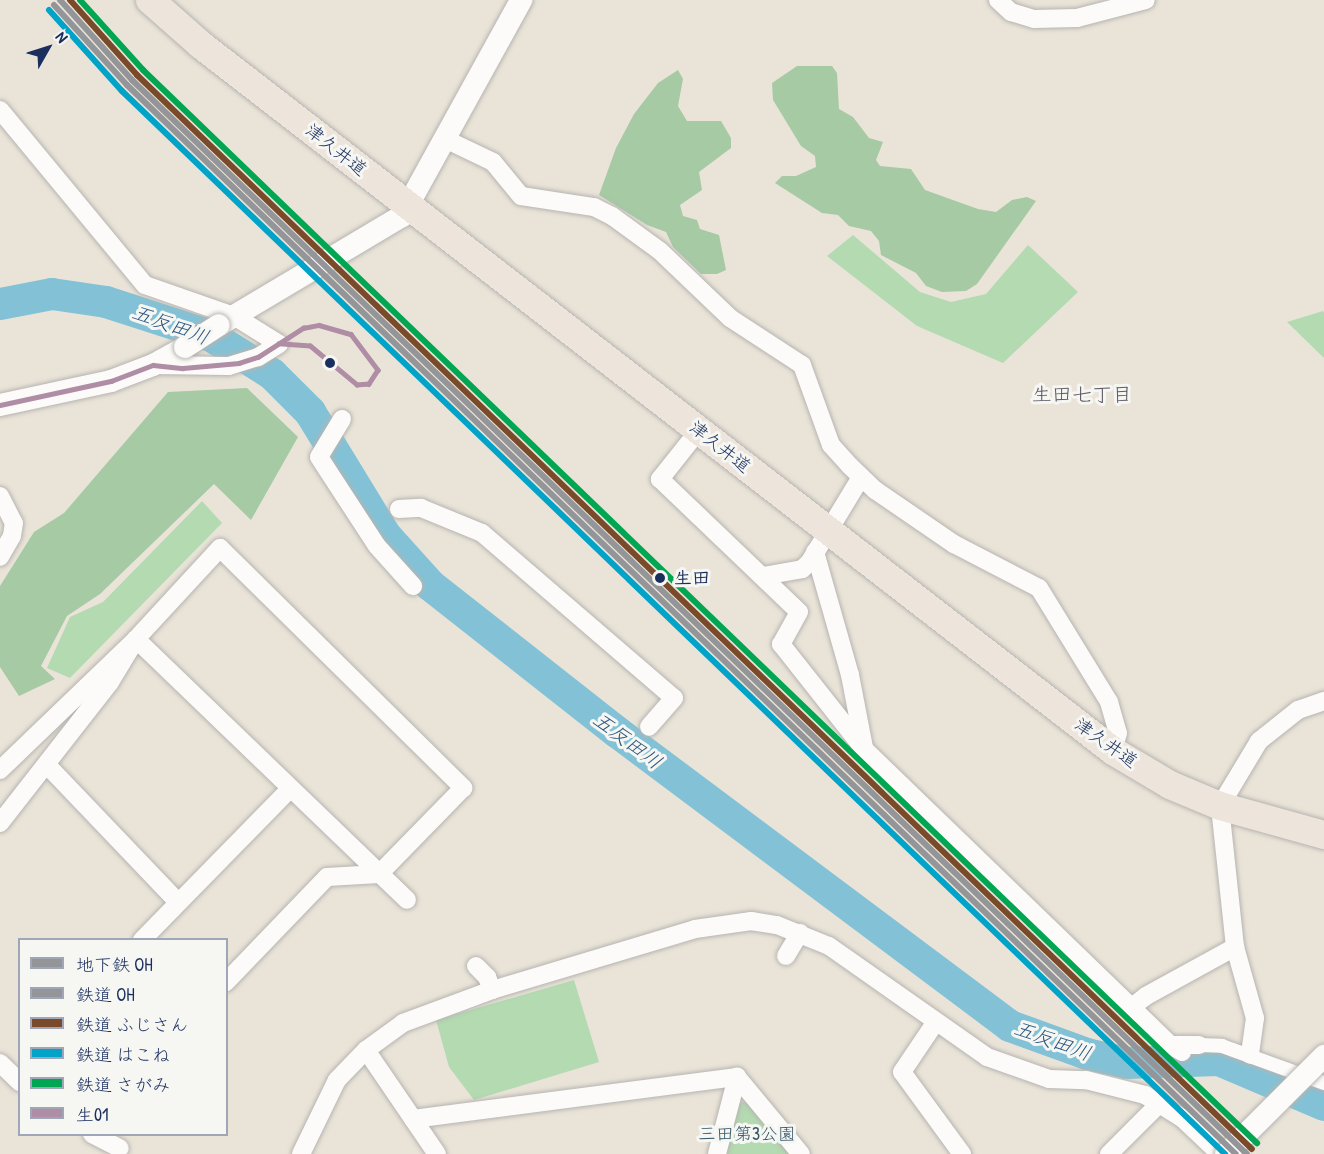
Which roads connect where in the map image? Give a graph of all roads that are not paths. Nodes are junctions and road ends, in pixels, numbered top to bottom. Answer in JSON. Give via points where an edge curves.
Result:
{"nodes":[{"id":1,"x":150,"y":0,"type":"edge"},
{"id":2,"x":521,"y":0,"type":"edge"},
{"id":3,"x":998,"y":0,"type":"edge"},
{"id":4,"x":1146,"y":0,"type":"edge"},
{"id":5,"x":0,"y":110,"type":"edge"},
{"id":6,"x":445,"y":139,"type":"junction"},
{"id":7,"x":409,"y":207,"type":"junction"},
{"id":8,"x":226,"y":321,"type":"junction"},
{"id":9,"x":153,"y":365,"type":"junction"},
{"id":10,"x":0,"y":405,"type":"edge"},
{"id":11,"x":341,"y":422,"type":"dead end"},
{"id":12,"x":699,"y":430,"type":"junction"},
{"id":13,"x":861,"y":477,"type":"junction"},
{"id":14,"x":0,"y":496,"type":"edge"},
{"id":15,"x":399,"y":509,"type":"dead end"},
{"id":16,"x":821,"y":541,"type":"junction"},
{"id":17,"x":0,"y":557,"type":"edge"},
{"id":18,"x":763,"y":576,"type":"junction"},
{"id":19,"x":413,"y":586,"type":"dead end"},
{"id":20,"x":136,"y":639,"type":"junction"},
{"id":21,"x":1324,"y":701,"type":"edge"},
{"id":22,"x":649,"y":727,"type":"dead end"},
{"id":23,"x":864,"y":749,"type":"junction"},
{"id":24,"x":1113,"y":751,"type":"junction"},
{"id":25,"x":47,"y":765,"type":"junction"},
{"id":26,"x":0,"y":770,"type":"edge"},
{"id":27,"x":289,"y":790,"type":"junction"},
{"id":28,"x":1220,"y":806,"type":"junction"},
{"id":29,"x":0,"y":823,"type":"edge"},
{"id":30,"x":1324,"y":835,"type":"edge"},
{"id":31,"x":379,"y":874,"type":"junction"},
{"id":32,"x":407,"y":900,"type":"dead end"},
{"id":33,"x":177,"y":901,"type":"junction"},
{"id":34,"x":800,"y":933,"type":"junction"},
{"id":35,"x":143,"y":938,"type":"edge"},
{"id":36,"x":1235,"y":947,"type":"junction"},
{"id":37,"x":786,"y":956,"type":"dead end"},
{"id":38,"x":476,"y":966,"type":"dead end"},
{"id":39,"x":228,"y":980,"type":"edge"},
{"id":40,"x":492,"y":990,"type":"junction"},
{"id":41,"x":1132,"y":1007,"type":"junction"},
{"id":42,"x":936,"y":1023,"type":"junction"},
{"id":43,"x":1184,"y":1047,"type":"joint"},
{"id":44,"x":366,"y":1050,"type":"junction"},
{"id":45,"x":1250,"y":1055,"type":"junction"},
{"id":46,"x":1324,"y":1056,"type":"edge"},
{"id":47,"x":737,"y":1077,"type":"junction"},
{"id":48,"x":1324,"y":1083,"type":"edge"},
{"id":49,"x":1160,"y":1103,"type":"junction"},
{"id":50,"x":412,"y":1119,"type":"junction"},
{"id":51,"x":97,"y":1136,"type":"edge"},
{"id":52,"x":121,"y":1146,"type":"edge"},
{"id":53,"x":301,"y":1154,"type":"edge"},
{"id":54,"x":437,"y":1154,"type":"edge"},
{"id":55,"x":717,"y":1154,"type":"edge"},
{"id":56,"x":801,"y":1154,"type":"edge"},
{"id":57,"x":962,"y":1154,"type":"edge"},
{"id":58,"x":1109,"y":1154,"type":"edge"},
{"id":59,"x":1220,"y":1154,"type":"edge"},
{"id":60,"x":1226,"y":1154,"type":"edge"}],
"edges":[{"from":1,"to":7,"type":"main road","name":"津久井道","via":[[201,45]]},
{"from":2,"to":6,"type":"street"},
{"from":3,"to":4,"type":"street","via":[[1011,12],[1034,19],[1077,18]]},
{"from":5,"to":8,"type":"street","via":[[145,285]]},
{"from":6,"to":7,"type":"street"},
{"from":6,"to":13,"type":"street","via":[[493,162],[521,196],[594,207],[612,216],[660,250],[730,318],[788,353],[802,365],[831,445]]},
{"from":7,"to":8,"type":"street","via":[[394,222]]},
{"from":7,"to":12,"type":"main road","name":"津久井道"},
{"from":8,"to":9,"type":"street","bridge":true},
{"from":8,"to":9,"type":"street","via":[[272,348],[228,366]]},
{"from":9,"to":10,"type":"street","via":[[111,381]]},
{"from":11,"to":19,"type":"street","via":[[320,454],[377,546]]},
{"from":12,"to":16,"type":"main road","name":"津久井道"},
{"from":12,"to":18,"type":"street","via":[[660,479],[755,574]]},
{"from":13,"to":16,"type":"street"},
{"from":13,"to":24,"type":"street","via":[[954,544],[1039,588],[1109,702],[1118,734]]},
{"from":14,"to":17,"type":"street","via":[[14,523],[12,536]]},
{"from":15,"to":22,"type":"street","via":[[421,508],[482,533],[674,698]]},
{"from":16,"to":18,"type":"street","via":[[802,569]]},
{"from":16,"to":23,"type":"street"},
{"from":16,"to":24,"type":"main road","name":"津久井道"},
{"from":18,"to":23,"type":"street","via":[[799,612],[781,644]]},
{"from":20,"to":25,"type":"street"},
{"from":20,"to":26,"type":"street"},
{"from":20,"to":27,"type":"street"},
{"from":20,"to":31,"type":"street","via":[[220,548],[333,656],[463,788]]},
{"from":21,"to":28,"type":"street","via":[[1298,710],[1259,741]]},
{"from":23,"to":41,"type":"street"},
{"from":24,"to":28,"type":"main road","name":"津久井道","via":[[1170,785]]},
{"from":25,"to":29,"type":"street"},
{"from":25,"to":33,"type":"street"},
{"from":27,"to":31,"type":"street"},
{"from":27,"to":33,"type":"street"},
{"from":28,"to":30,"type":"main road","name":"津久井道"},
{"from":28,"to":36,"type":"street"},
{"from":31,"to":32,"type":"street"},
{"from":31,"to":39,"type":"street","via":[[327,877]]},
{"from":33,"to":35,"type":"street"},
{"from":34,"to":37,"type":"street"},
{"from":34,"to":40,"type":"street","via":[[751,921],[726,922]]},
{"from":34,"to":42,"type":"street","via":[[829,946]]},
{"from":36,"to":41,"type":"street"},
{"from":36,"to":45,"type":"street","via":[[1255,1018]]},
{"from":38,"to":40,"type":"street"},
{"from":40,"to":44,"type":"street","via":[[403,1023]]},
{"from":41,"to":43,"type":"street"},
{"from":42,"to":49,"type":"street","via":[[987,1057],[1018,1070],[1049,1079],[1086,1080],[1145,1095]]},
{"from":42,"to":57,"type":"street","via":[[902,1072]]},
{"from":43,"to":45,"type":"street","via":[[1222,1046]]},
{"from":44,"to":50,"type":"street"},
{"from":44,"to":53,"type":"street","via":[[337,1080]]},
{"from":45,"to":48,"type":"street"},
{"from":46,"to":60,"type":"street","bridge":true},
{"from":47,"to":50,"type":"street"},
{"from":47,"to":55,"type":"street"},
{"from":47,"to":56,"type":"street"},
{"from":49,"to":58,"type":"street"},
{"from":49,"to":59,"type":"street"},
{"from":50,"to":54,"type":"street"},
{"from":51,"to":52,"type":"street"}]}
